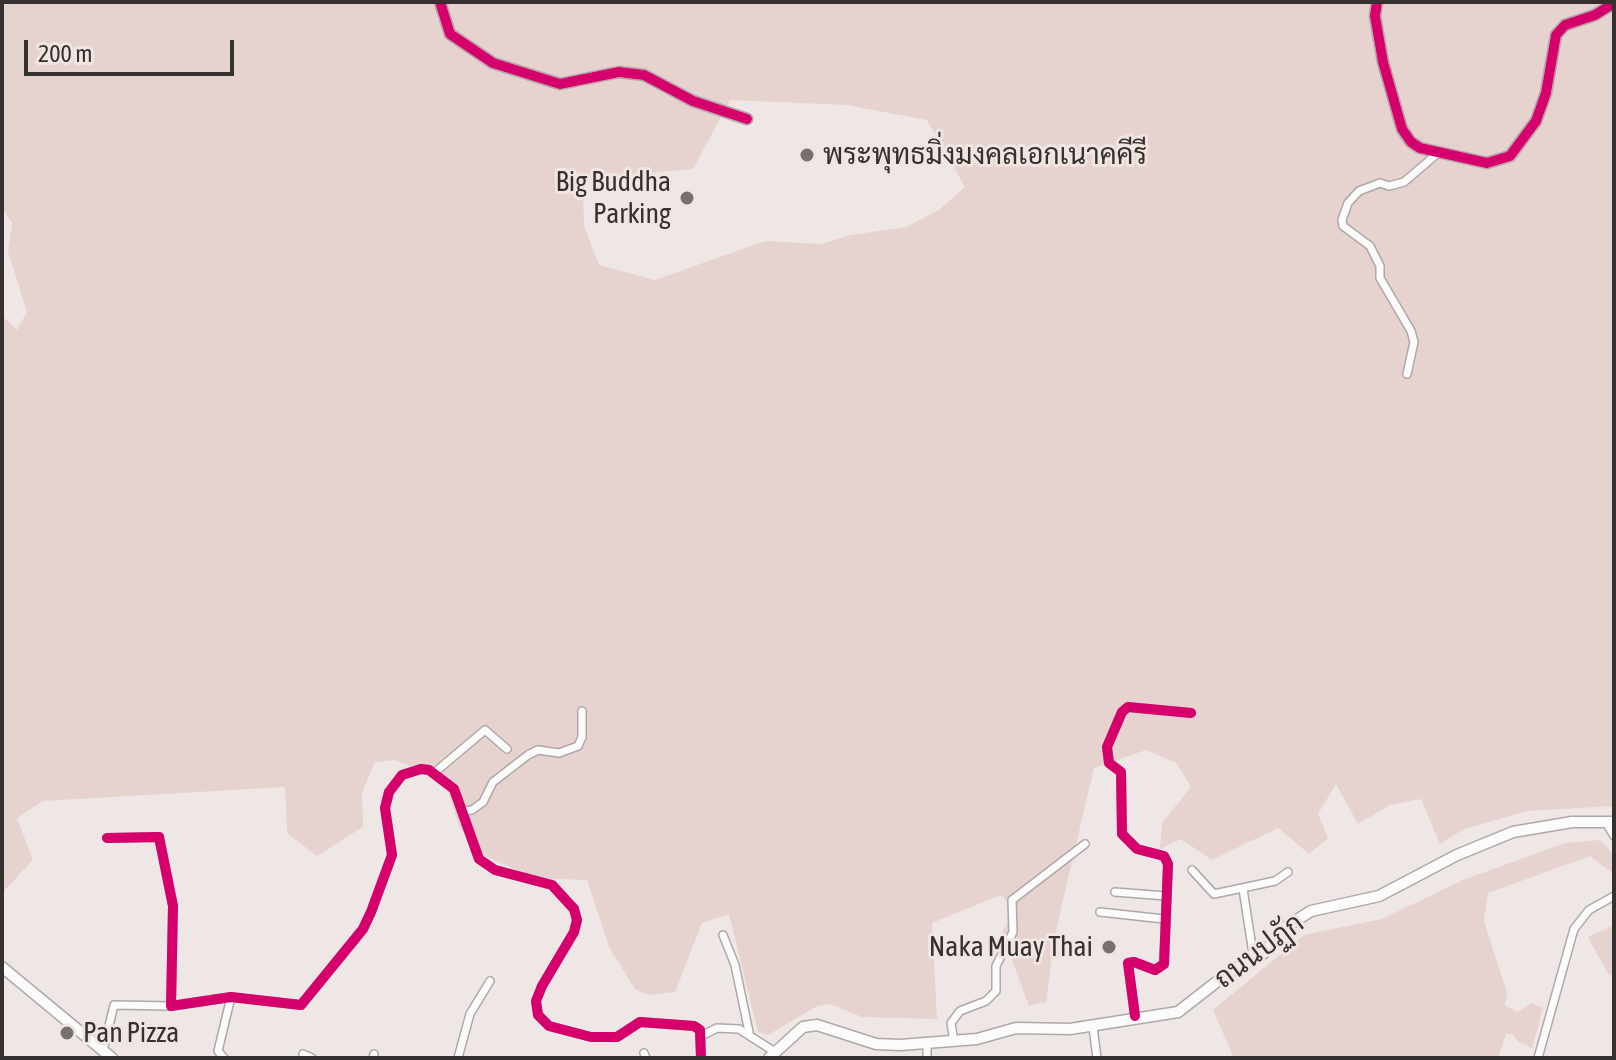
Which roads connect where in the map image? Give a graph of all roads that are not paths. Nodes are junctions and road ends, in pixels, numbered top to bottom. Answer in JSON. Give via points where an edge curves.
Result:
{"nodes":[{"id":1,"x":440,"y":2,"type":"edge"},
{"id":2,"x":1377,"y":2,"type":"edge"},
{"id":3,"x":1614,"y":3,"type":"edge"},
{"id":4,"x":747,"y":119,"type":"dead end"},
{"id":5,"x":1438,"y":153,"type":"junction"},
{"id":6,"x":1407,"y":374,"type":"dead end"},
{"id":7,"x":582,"y":711,"type":"dead end"},
{"id":8,"x":1191,"y":713,"type":"dead end"},
{"id":9,"x":507,"y":749,"type":"dead end"},
{"id":10,"x":434,"y":773,"type":"junction"},
{"id":11,"x":462,"y":811,"type":"junction"},
{"id":12,"x":1610,"y":822,"type":"edge"},
{"id":13,"x":1614,"y":836,"type":"edge"},
{"id":14,"x":107,"y":838,"type":"dead end"},
{"id":15,"x":1085,"y":844,"type":"dead end"},
{"id":16,"x":1192,"y":870,"type":"dead end"},
{"id":17,"x":1288,"y":872,"type":"dead end"},
{"id":18,"x":1243,"y":889,"type":"junction"},
{"id":19,"x":1115,"y":892,"type":"dead end"},
{"id":20,"x":1166,"y":896,"type":"junction"},
{"id":21,"x":1614,"y":896,"type":"edge"},
{"id":22,"x":1100,"y":912,"type":"dead end"},
{"id":23,"x":1164,"y":919,"type":"junction"},
{"id":24,"x":723,"y":935,"type":"dead end"},
{"id":25,"x":1254,"y":960,"type":"junction"},
{"id":26,"x":2,"y":967,"type":"edge"},
{"id":27,"x":490,"y":981,"type":"dead end"},
{"id":28,"x":231,"y":997,"type":"junction"},
{"id":29,"x":171,"y":1006,"type":"junction"},
{"id":30,"x":1135,"y":1016,"type":"junction"},
{"id":31,"x":1093,"y":1027,"type":"junction"},
{"id":32,"x":749,"y":1032,"type":"junction"},
{"id":33,"x":701,"y":1036,"type":"junction"},
{"id":34,"x":954,"y":1042,"type":"junction"},
{"id":35,"x":927,"y":1043,"type":"junction"},
{"id":36,"x":108,"y":1054,"type":"edge"},
{"id":37,"x":303,"y":1054,"type":"dead end"},
{"id":38,"x":772,"y":1055,"type":"edge"},
{"id":39,"x":224,"y":1058,"type":"edge"},
{"id":40,"x":312,"y":1058,"type":"edge"},
{"id":41,"x":458,"y":1058,"type":"edge"},
{"id":42,"x":701,"y":1058,"type":"edge"},
{"id":43,"x":927,"y":1058,"type":"edge"},
{"id":44,"x":1097,"y":1058,"type":"edge"},
{"id":45,"x":1538,"y":1058,"type":"edge"}],
"edges":[{"from":1,"to":4,"type":"main road","via":[[450,34],[493,63],[560,84],[619,72],[644,75],[693,101]]},
{"from":2,"to":5,"type":"main road","via":[[1383,62],[1402,129],[1416,146]]},
{"from":3,"to":5,"type":"main road","via":[[1565,25],[1556,35],[1536,121],[1510,156],[1487,163]]},
{"from":5,"to":6,"type":"street","via":[[1404,182],[1359,191],[1343,213],[1343,226],[1370,246],[1380,278],[1411,331],[1414,342]]},
{"from":7,"to":11,"type":"street","via":[[578,746],[528,755],[493,782],[483,802]]},
{"from":8,"to":20,"type":"street","via":[[1128,707],[1107,747],[1109,763],[1121,772],[1122,834],[1137,849],[1164,856]]},
{"from":9,"to":10,"type":"street","via":[[485,730]]},
{"from":10,"to":11,"type":"street","via":[[454,789]]},
{"from":10,"to":28,"type":"street","via":[[421,769],[402,775],[389,792],[385,808],[392,855],[371,912],[307,1002]]},
{"from":11,"to":33,"type":"street","via":[[479,859],[495,870],[552,885],[574,909],[574,932],[536,1001],[538,1015],[549,1026],[591,1037],[617,1037],[640,1022],[658,1022],[694,1026]]},
{"from":12,"to":13,"type":"street"},
{"from":12,"to":25,"type":"main road","name":"ถนนปฏัก","via":[[1541,826],[1488,841],[1379,896],[1297,917]]},
{"from":14,"to":29,"type":"street","via":[[159,837],[173,906]]},
{"from":15,"to":34,"type":"street","via":[[1012,900],[1013,932],[996,966],[996,991],[960,1011],[951,1023]]},
{"from":16,"to":18,"type":"street","via":[[1214,894]]},
{"from":17,"to":18,"type":"street"},
{"from":18,"to":25,"type":"street"},
{"from":19,"to":20,"type":"street"},
{"from":20,"to":23,"type":"street"},
{"from":21,"to":45,"type":"street","via":[[1589,910],[1574,929]]},
{"from":22,"to":23,"type":"street"},
{"from":23,"to":30,"type":"street","via":[[1164,964],[1155,970],[1128,963]]},
{"from":24,"to":32,"type":"street"},
{"from":25,"to":30,"type":"main road","name":"ถนนปฏัก","via":[[1178,1012]]},
{"from":26,"to":36,"type":"main road"},
{"from":27,"to":41,"type":"street","via":[[470,1014]]},
{"from":28,"to":29,"type":"street"},
{"from":28,"to":39,"type":"street","via":[[218,1051]]},
{"from":29,"to":36,"type":"street","via":[[114,1005]]},
{"from":30,"to":31,"type":"main road","name":"ถนนปฏัก"},
{"from":31,"to":34,"type":"main road","name":"ถนนปฏัก","via":[[1016,1028]]},
{"from":31,"to":44,"type":"street"},
{"from":32,"to":33,"type":"street","via":[[717,1028]]},
{"from":32,"to":38,"type":"street"},
{"from":33,"to":42,"type":"street"},
{"from":34,"to":35,"type":"main road","name":"ถนนปฏัก"},
{"from":35,"to":38,"type":"main road","name":"ถนนปฏัก","via":[[876,1044],[817,1025],[803,1027]]},
{"from":35,"to":43,"type":"street"},
{"from":37,"to":40,"type":"street"}]}
